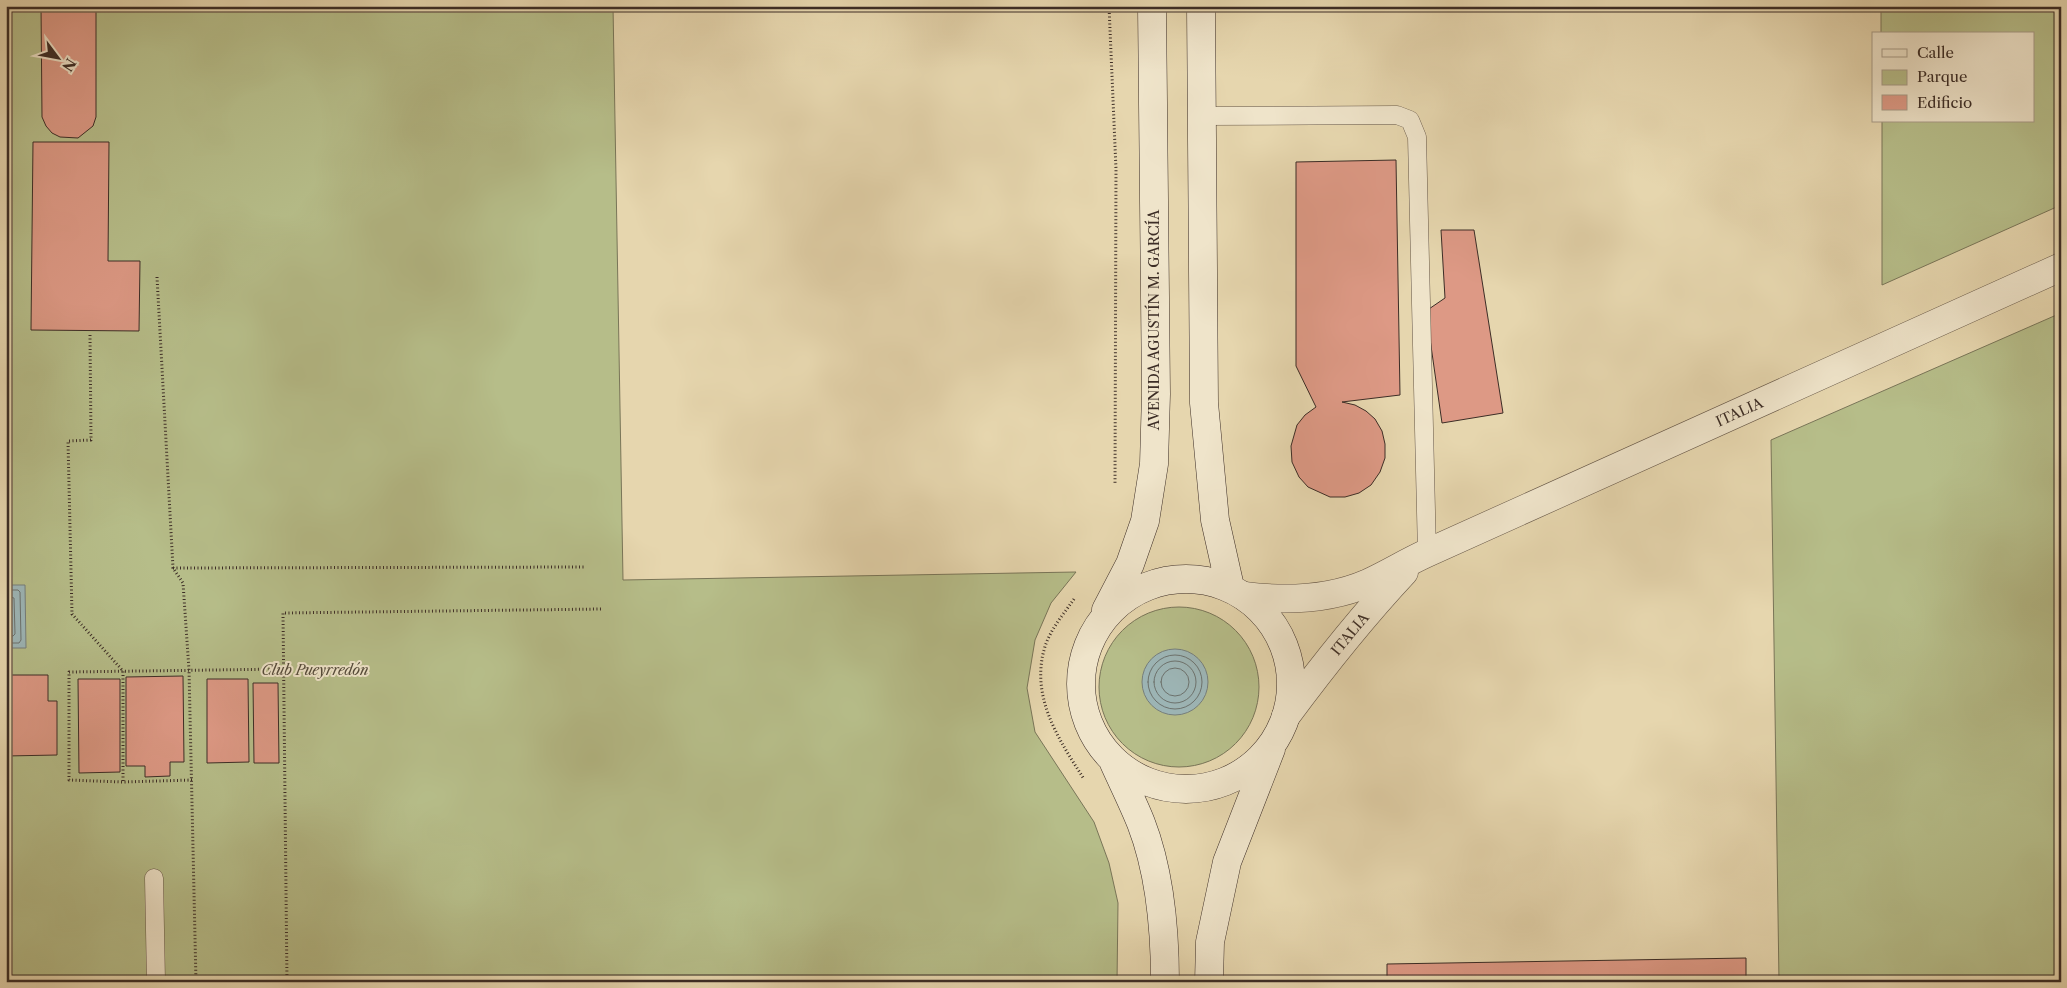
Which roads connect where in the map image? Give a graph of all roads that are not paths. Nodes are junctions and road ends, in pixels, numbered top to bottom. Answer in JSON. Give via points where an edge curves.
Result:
{"nodes":[{"id":1,"x":1152,"y":6,"type":"edge"},
{"id":2,"x":1201,"y":6,"type":"edge"},
{"id":3,"x":1203,"y":116,"type":"junction"},
{"id":4,"x":2061,"y":267,"type":"edge"},
{"id":5,"x":1423,"y":555,"type":"junction"},
{"id":6,"x":1237,"y":591,"type":"junction"},
{"id":7,"x":1099,"y":622,"type":"junction"},
{"id":8,"x":1286,"y":716,"type":"junction"},
{"id":9,"x":1274,"y":741,"type":"junction"},
{"id":10,"x":1114,"y":763,"type":"junction"},
{"id":11,"x":154,"y":878,"type":"dead end"},
{"id":12,"x":156,"y":982,"type":"edge"},
{"id":13,"x":1165,"y":982,"type":"edge"},
{"id":14,"x":1209,"y":982,"type":"edge"}],
"edges":[{"from":1,"to":7,"type":"main road","name":"AVENIDA AGUSTÍN M. GARCÍA","via":[[1154,464],[1145,521],[1133,555]]},
{"from":2,"to":3,"type":"main road"},
{"from":3,"to":5,"type":"lane","via":[[1397,115],[1410,120],[1417,137]]},
{"from":3,"to":6,"type":"main road","via":[[1204,403],[1215,520]]},
{"from":4,"to":5,"type":"main road","name":"ITALIA"},
{"from":5,"to":6,"type":"main road","name":"ITALIA","via":[[1368,583],[1340,592],[1274,600]]},
{"from":5,"to":8,"type":"main road","name":"ITALIA","via":[[1358,623]]},
{"from":6,"to":7,"type":"main road","name":"ITALIA","via":[[1214,582],[1182,578],[1151,584],[1122,599]]},
{"from":6,"to":8,"type":"main road","via":[[1270,621],[1285,647],[1293,681]]},
{"from":7,"to":10,"type":"main road","name":"AVENIDA AGUSTÍN M. GARCÍA","via":[[1084,654],[1079,687],[1086,721],[1099,746]]},
{"from":8,"to":9,"type":"main road"},
{"from":9,"to":10,"type":"main road","via":[[1252,766],[1224,783],[1191,790],[1153,783]]},
{"from":9,"to":14,"type":"main road","via":[[1227,862],[1210,942]]},
{"from":10,"to":13,"type":"main road","via":[[1142,824],[1158,886],[1165,939]]},
{"from":11,"to":12,"type":"lane"}]}
